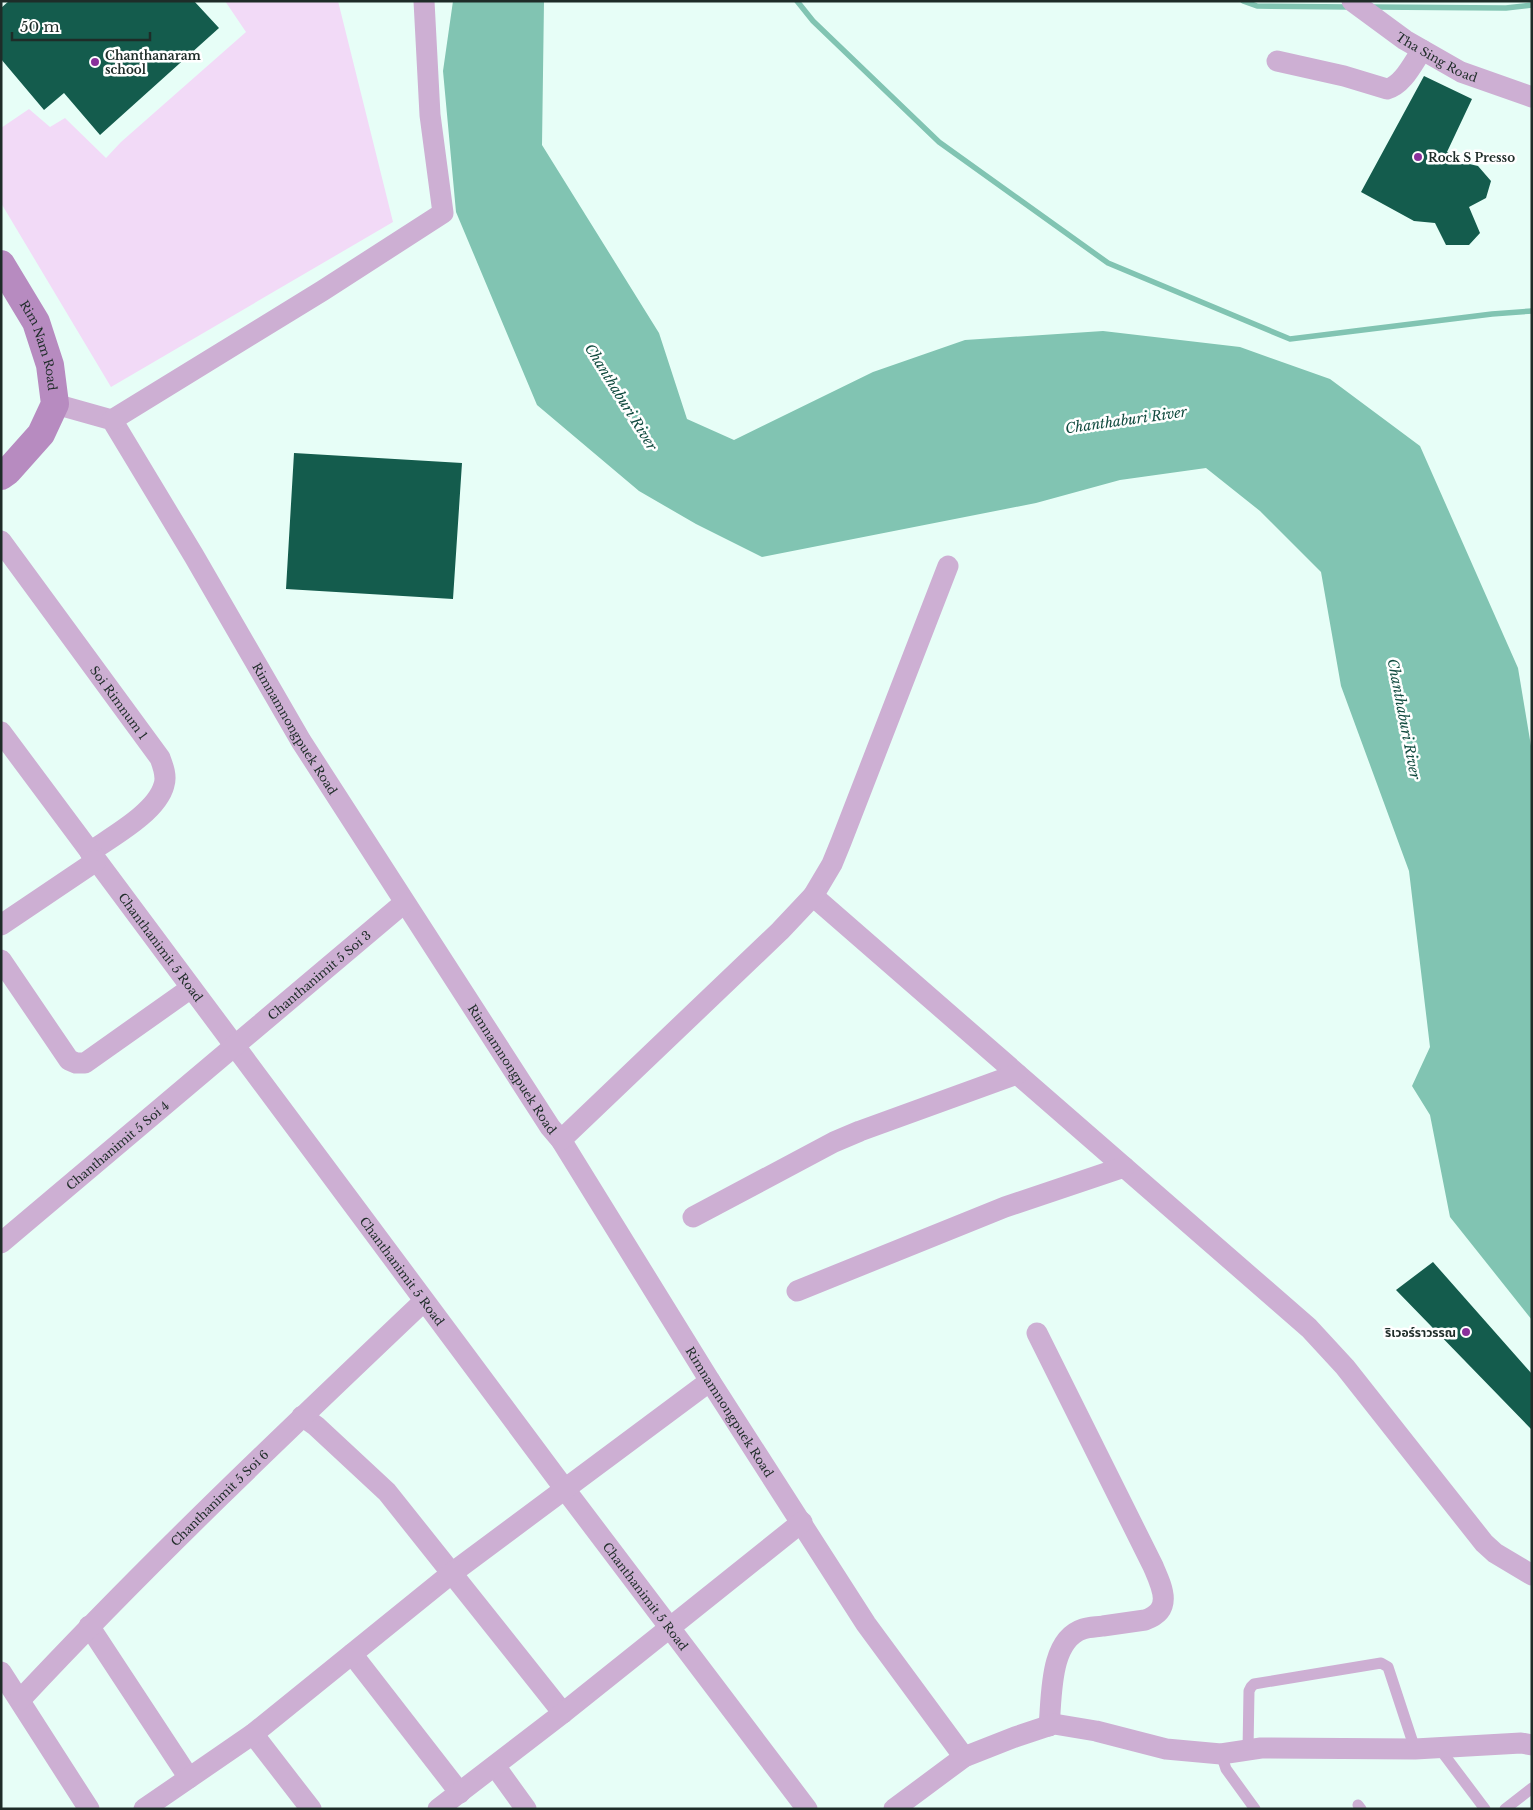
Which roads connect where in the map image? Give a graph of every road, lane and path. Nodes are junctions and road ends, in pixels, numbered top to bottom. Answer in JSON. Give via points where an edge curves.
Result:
{"nodes":[{"id":1,"x":424,"y":1,"type":"edge"},
{"id":2,"x":1352,"y":1,"type":"edge"},
{"id":3,"x":1414,"y":45,"type":"junction"},
{"id":4,"x":1277,"y":61,"type":"dead end"},
{"id":5,"x":1532,"y":97,"type":"edge"},
{"id":6,"x":1,"y":264,"type":"edge"},
{"id":7,"x":55,"y":404,"type":"junction"},
{"id":8,"x":112,"y":420,"type":"junction"},
{"id":9,"x":1,"y":476,"type":"edge"},
{"id":10,"x":1,"y":541,"type":"edge"},
{"id":11,"x":948,"y":566,"type":"dead end"},
{"id":12,"x":1,"y":732,"type":"edge"},
{"id":13,"x":93,"y":856,"type":"junction"},
{"id":14,"x":812,"y":896,"type":"junction"},
{"id":15,"x":404,"y":903,"type":"junction"},
{"id":16,"x":1,"y":925,"type":"edge"},
{"id":17,"x":1,"y":960,"type":"edge"},
{"id":18,"x":191,"y":988,"type":"junction"},
{"id":19,"x":234,"y":1046,"type":"junction"},
{"id":20,"x":1017,"y":1074,"type":"junction"},
{"id":21,"x":562,"y":1140,"type":"junction"},
{"id":22,"x":1124,"y":1167,"type":"junction"},
{"id":23,"x":693,"y":1217,"type":"dead end"},
{"id":24,"x":1,"y":1243,"type":"edge"},
{"id":25,"x":797,"y":1290,"type":"dead end"},
{"id":26,"x":424,"y":1301,"type":"junction"},
{"id":27,"x":1036,"y":1333,"type":"dead end"},
{"id":28,"x":710,"y":1381,"type":"junction"},
{"id":29,"x":302,"y":1416,"type":"junction"},
{"id":30,"x":564,"y":1488,"type":"junction"},
{"id":31,"x":802,"y":1522,"type":"junction"},
{"id":32,"x":452,"y":1573,"type":"junction"},
{"id":33,"x":1532,"y":1575,"type":"edge"},
{"id":34,"x":89,"y":1626,"type":"junction"},
{"id":35,"x":670,"y":1629,"type":"junction"},
{"id":36,"x":352,"y":1654,"type":"junction"},
{"id":37,"x":1,"y":1672,"type":"edge"},
{"id":38,"x":20,"y":1700,"type":"junction"},
{"id":39,"x":563,"y":1713,"type":"junction"},
{"id":40,"x":1049,"y":1726,"type":"junction"},
{"id":41,"x":253,"y":1734,"type":"junction"},
{"id":42,"x":1532,"y":1745,"type":"edge"},
{"id":43,"x":1438,"y":1748,"type":"junction"},
{"id":44,"x":1415,"y":1749,"type":"junction"},
{"id":45,"x":1248,"y":1750,"type":"junction"},
{"id":46,"x":1221,"y":1754,"type":"junction"},
{"id":47,"x":964,"y":1758,"type":"junction"},
{"id":48,"x":495,"y":1766,"type":"junction"},
{"id":49,"x":189,"y":1778,"type":"junction"},
{"id":50,"x":1532,"y":1788,"type":"edge"},
{"id":51,"x":460,"y":1793,"type":"junction"},
{"id":52,"x":89,"y":1809,"type":"edge"},
{"id":53,"x":144,"y":1809,"type":"edge"},
{"id":54,"x":310,"y":1809,"type":"edge"},
{"id":55,"x":438,"y":1809,"type":"edge"},
{"id":56,"x":526,"y":1809,"type":"edge"},
{"id":57,"x":807,"y":1809,"type":"edge"},
{"id":58,"x":894,"y":1809,"type":"edge"},
{"id":59,"x":1255,"y":1809,"type":"edge"},
{"id":60,"x":1485,"y":1809,"type":"edge"},
{"id":61,"x":1505,"y":1809,"type":"edge"}],
"edges":[{"from":1,"to":8,"type":"street","via":[[430,115],[443,213]]},
{"from":2,"to":3,"type":"street","name":"Tha Sing Road"},
{"from":3,"to":4,"type":"street","via":[[1398,83],[1387,89]]},
{"from":3,"to":5,"type":"street","name":"Tha Sing Road","via":[[1461,72]]},
{"from":6,"to":7,"type":"main road","name":"Rim Nam Road","via":[[36,322],[50,365]]},
{"from":7,"to":8,"type":"street"},
{"from":7,"to":9,"type":"main road","name":"Rim Nam Road","via":[[41,434]]},
{"from":8,"to":15,"type":"street","name":"Rimnamnongpuek Road","via":[[301,741]]},
{"from":10,"to":13,"type":"street","name":"Soi Rimnum 1","via":[[160,758],[164,769],[165,783],[148,810]]},
{"from":11,"to":14,"type":"street","via":[[832,864]]},
{"from":12,"to":13,"type":"street","name":"Chanthanimit 5 Road"},
{"from":13,"to":16,"type":"street","name":"Soi Rimnum 1"},
{"from":13,"to":18,"type":"street","name":"Chanthanimit 5 Road"},
{"from":14,"to":20,"type":"street"},
{"from":14,"to":21,"type":"street"},
{"from":15,"to":19,"type":"street","name":"Chanthanimit 5 Soi 3"},
{"from":15,"to":21,"type":"street","name":"Rimnamnongpuek Road","via":[[550,1127]]},
{"from":17,"to":18,"type":"street","via":[[69,1060],[76,1063],[85,1062]]},
{"from":18,"to":19,"type":"street","name":"Chanthanimit 5 Road"},
{"from":19,"to":24,"type":"street","name":"Chanthanimit 5 Soi 4"},
{"from":19,"to":26,"type":"street","name":"Chanthanimit 5 Road"},
{"from":20,"to":22,"type":"street"},
{"from":20,"to":23,"type":"street","via":[[834,1142]]},
{"from":21,"to":28,"type":"street","name":"Rimnamnongpuek Road"},
{"from":22,"to":25,"type":"street","via":[[1004,1207]]},
{"from":22,"to":33,"type":"street","via":[[1309,1328],[1345,1368],[1484,1543]]},
{"from":26,"to":29,"type":"street","name":"Chanthanimit 5 Soi 6"},
{"from":26,"to":30,"type":"street","name":"Chanthanimit 5 Road"},
{"from":27,"to":40,"type":"street","via":[[1153,1566],[1164,1598],[1159,1613],[1152,1618],[1083,1629],[1065,1643],[1055,1667]]},
{"from":28,"to":30,"type":"street"},
{"from":28,"to":31,"type":"street","name":"Rimnamnongpuek Road"},
{"from":29,"to":32,"type":"street","via":[[387,1492]]},
{"from":29,"to":34,"type":"street","name":"Chanthanimit 5 Soi 6"},
{"from":30,"to":32,"type":"street"},
{"from":30,"to":35,"type":"street","name":"Chanthanimit 5 Road"},
{"from":31,"to":35,"type":"street"},
{"from":31,"to":47,"type":"street","name":"Rimnamnongpuek Road","via":[[866,1624]]},
{"from":32,"to":36,"type":"street"},
{"from":32,"to":39,"type":"street"},
{"from":34,"to":38,"type":"street","name":"Chanthanimit 5 Soi 6"},
{"from":34,"to":49,"type":"street"},
{"from":35,"to":39,"type":"street"},
{"from":35,"to":57,"type":"street","name":"Chanthanimit 5 Road"},
{"from":36,"to":41,"type":"street"},
{"from":36,"to":51,"type":"street"},
{"from":37,"to":38,"type":"street"},
{"from":38,"to":52,"type":"street"},
{"from":39,"to":48,"type":"street"},
{"from":40,"to":46,"type":"street","via":[[1054,1724],[1096,1731],[1166,1749]]},
{"from":40,"to":47,"type":"street"},
{"from":41,"to":49,"type":"street"},
{"from":41,"to":54,"type":"street"},
{"from":42,"to":43,"type":"street"},
{"from":43,"to":44,"type":"street"},
{"from":43,"to":60,"type":"lane"},
{"from":44,"to":45,"type":"street"},
{"from":44,"to":45,"type":"lane","via":[[1388,1666],[1381,1663],[1254,1684],[1249,1692]]},
{"from":45,"to":46,"type":"street"},
{"from":46,"to":59,"type":"lane","via":[[1226,1769]]},
{"from":47,"to":58,"type":"street"},
{"from":48,"to":51,"type":"street"},
{"from":48,"to":56,"type":"street"},
{"from":49,"to":53,"type":"street"},
{"from":50,"to":61,"type":"lane"},
{"from":51,"to":55,"type":"street"}]}
